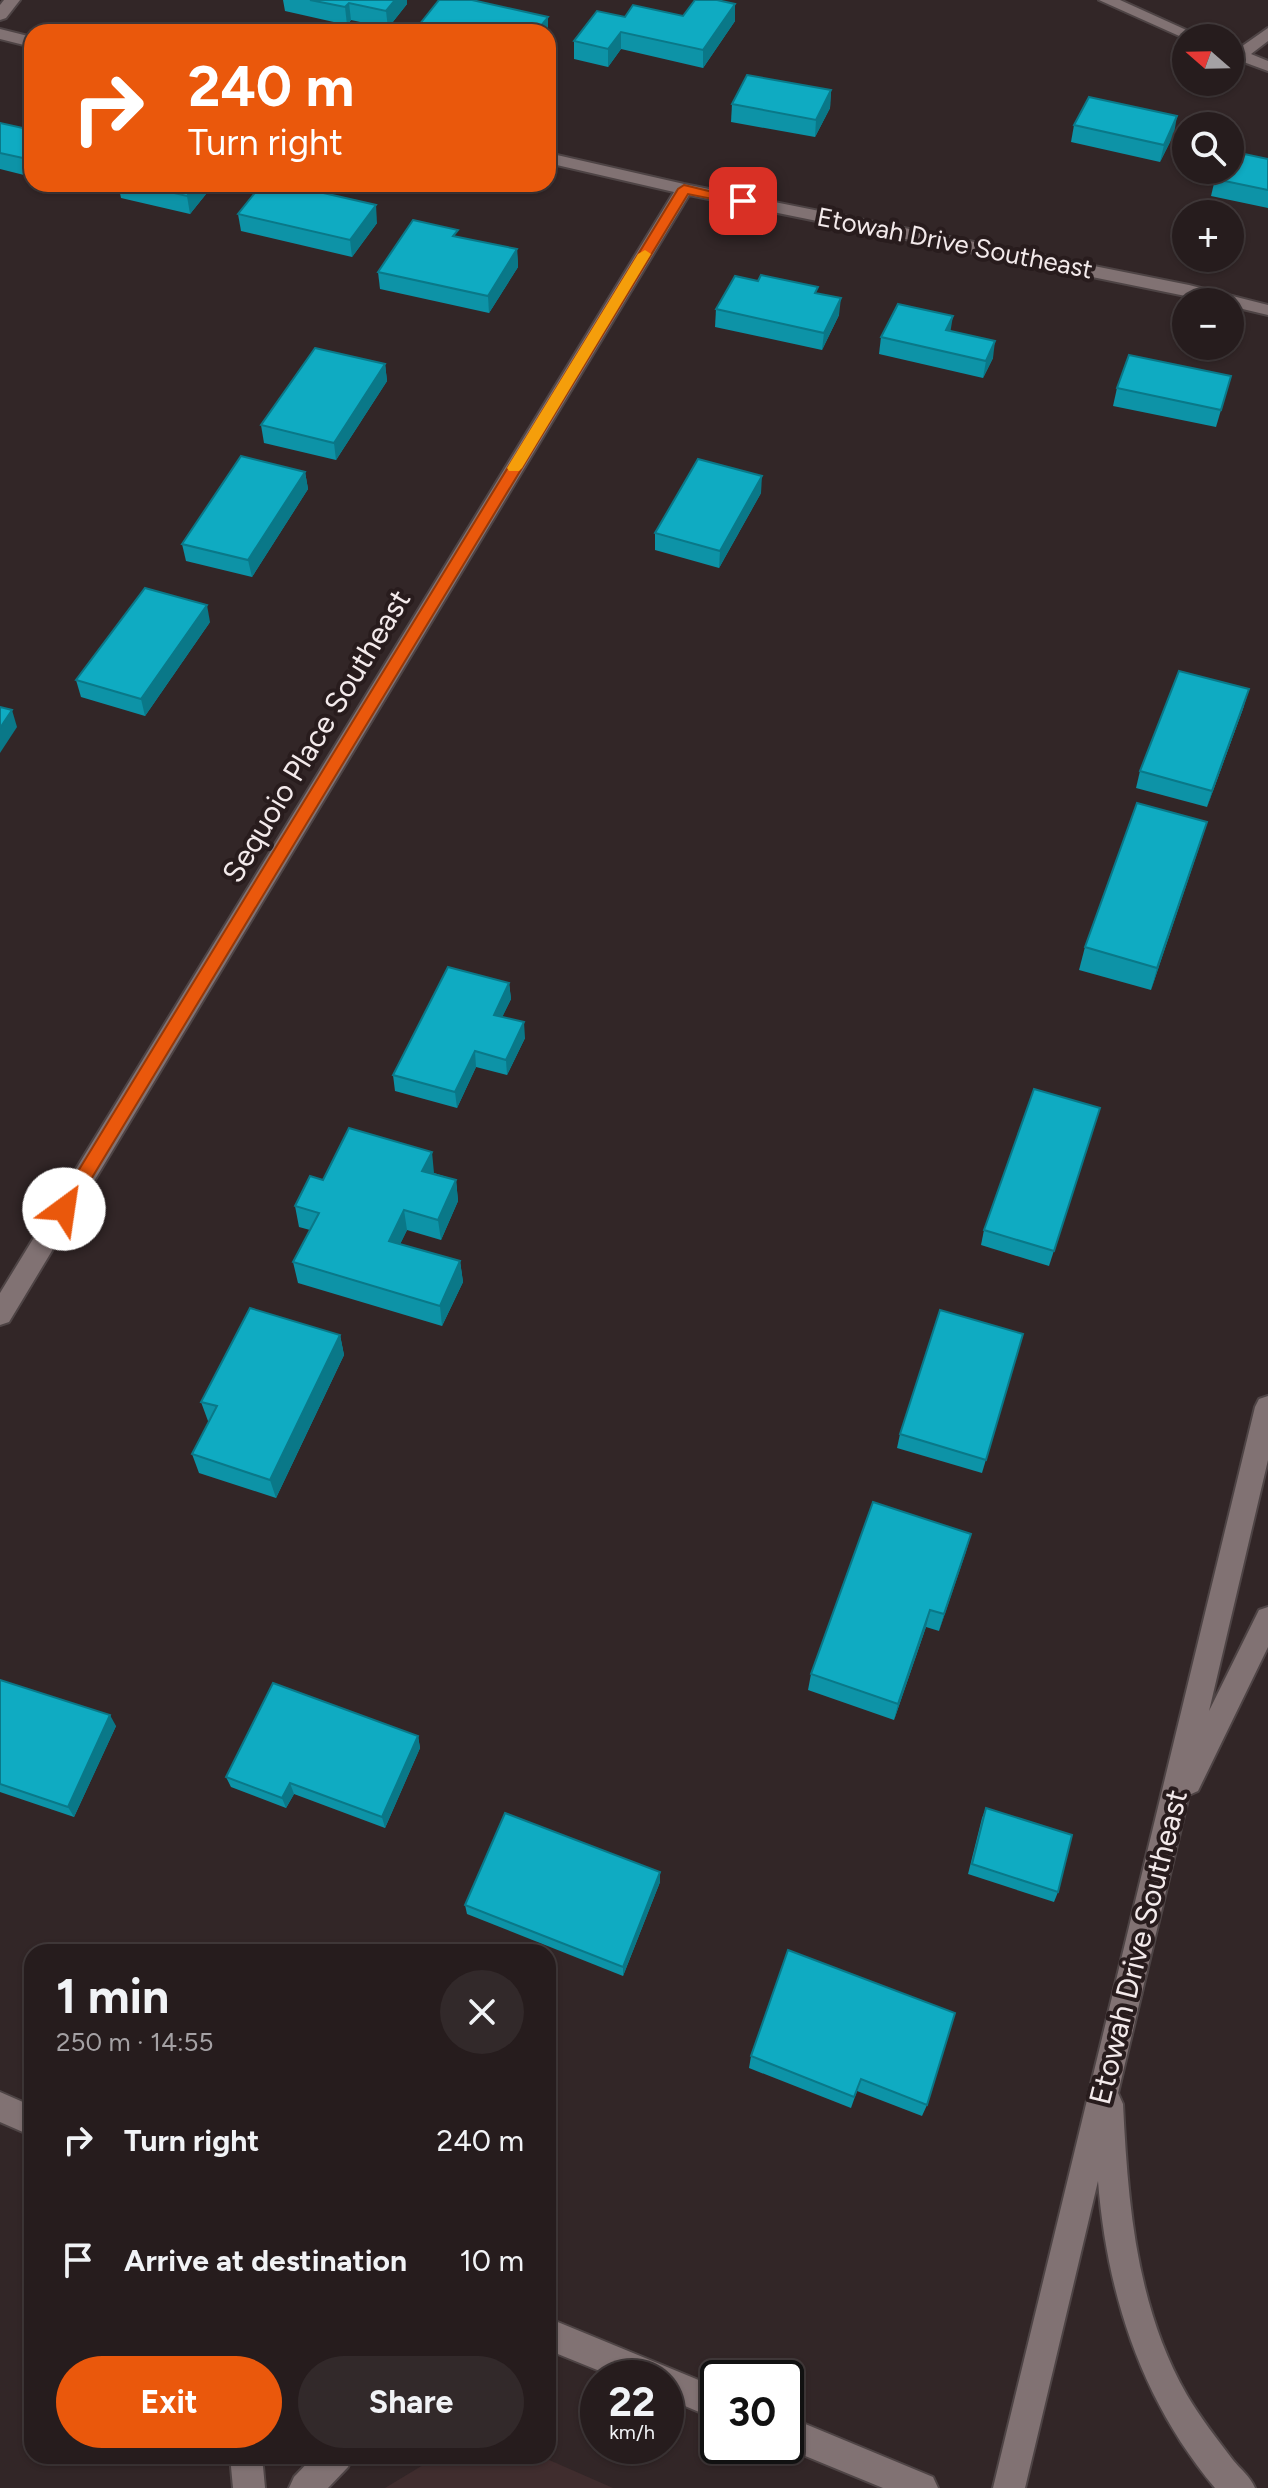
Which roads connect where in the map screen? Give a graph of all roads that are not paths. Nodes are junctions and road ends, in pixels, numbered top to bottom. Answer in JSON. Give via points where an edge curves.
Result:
{"nodes":[{"id":1,"x":12,"y":0,"type":"edge"},
{"id":2,"x":1107,"y":0,"type":"edge"},
{"id":3,"x":0,"y":15,"type":"edge"},
{"id":4,"x":1172,"y":28,"type":"edge"},
{"id":5,"x":1268,"y":33,"type":"edge"},
{"id":6,"x":0,"y":34,"type":"edge"},
{"id":7,"x":24,"y":40,"type":"edge"},
{"id":8,"x":1244,"y":48,"type":"edge"},
{"id":9,"x":1244,"y":58,"type":"edge"},
{"id":10,"x":1268,"y":66,"type":"edge"},
{"id":11,"x":556,"y":160,"type":"edge"},
{"id":12,"x":684,"y":189,"type":"junction"},
{"id":13,"x":1268,"y":310,"type":"edge"},
{"id":14,"x":0,"y":1315,"type":"edge"},
{"id":15,"x":1267,"y":1418,"type":"edge"},
{"id":16,"x":1268,"y":1619,"type":"edge"},
{"id":17,"x":1169,"y":1820,"type":"junction"},
{"id":18,"x":1107,"y":2076,"type":"junction"},
{"id":19,"x":0,"y":2107,"type":"edge"},
{"id":20,"x":24,"y":2118,"type":"edge"},
{"id":21,"x":556,"y":2341,"type":"edge"},
{"id":22,"x":607,"y":2360,"type":"edge"},
{"id":23,"x":804,"y":2439,"type":"edge"},
{"id":24,"x":247,"y":2464,"type":"edge"},
{"id":25,"x":329,"y":2464,"type":"edge"},
{"id":26,"x":249,"y":2488,"type":"edge"},
{"id":27,"x":305,"y":2488,"type":"edge"},
{"id":28,"x":922,"y":2488,"type":"edge"},
{"id":29,"x":1009,"y":2488,"type":"edge"},
{"id":30,"x":1239,"y":2488,"type":"edge"}],
"edges":[{"from":1,"to":3,"type":"street"},
{"from":2,"to":4,"type":"street"},
{"from":5,"to":8,"type":"street"},
{"from":6,"to":7,"type":"street"},
{"from":9,"to":10,"type":"street"},
{"from":11,"to":12,"type":"street","name":"Etowah Drive Southeast"},
{"from":12,"to":13,"type":"street","name":"Etowah Drive Southeast"},
{"from":12,"to":14,"type":"street","name":"Sequoio Place Southeast"},
{"from":15,"to":17,"type":"street","name":"Etowah Drive Southeast"},
{"from":16,"to":17,"type":"street"},
{"from":17,"to":18,"type":"street","name":"Etowah Drive Southeast"},
{"from":18,"to":29,"type":"street","name":"Etowah Drive Southeast"},
{"from":18,"to":30,"type":"street","via":[[1110,2147],[1130,2299],[1158,2373],[1191,2432]]},
{"from":19,"to":20,"type":"street"},
{"from":21,"to":22,"type":"street"},
{"from":23,"to":28,"type":"street"},
{"from":24,"to":26,"type":"street"},
{"from":25,"to":27,"type":"street"}]}
